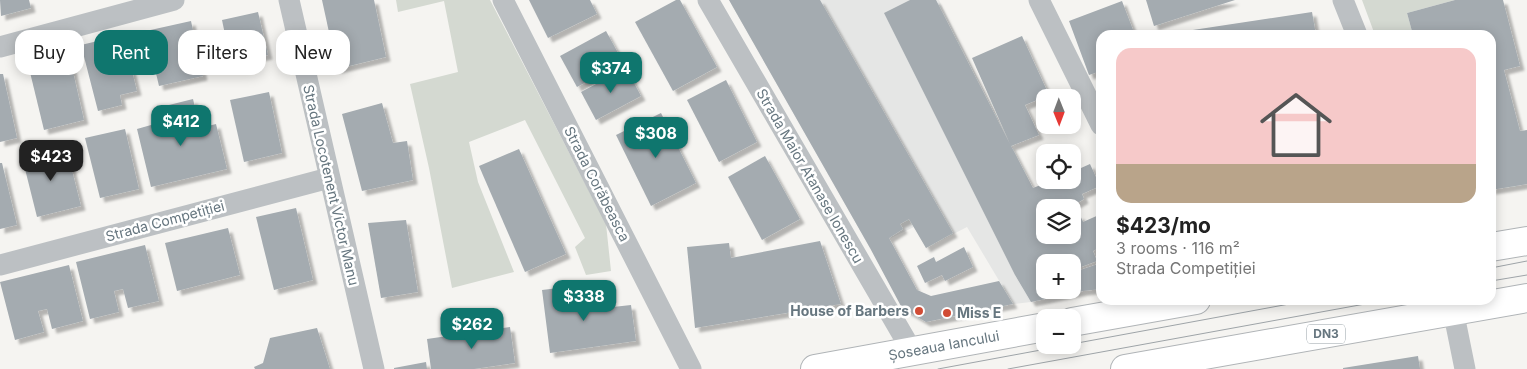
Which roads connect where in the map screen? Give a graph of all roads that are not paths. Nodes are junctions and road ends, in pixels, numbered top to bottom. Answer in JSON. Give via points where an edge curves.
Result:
{"nodes":[{"id":1,"x":174,"y":0,"type":"edge"},
{"id":2,"x":289,"y":0,"type":"edge"},
{"id":3,"x":503,"y":0,"type":"edge"},
{"id":4,"x":708,"y":0,"type":"edge"},
{"id":5,"x":1040,"y":0,"type":"edge"},
{"id":6,"x":1343,"y":0,"type":"edge"},
{"id":7,"x":1355,"y":30,"type":"edge"},
{"id":8,"x":0,"y":47,"type":"edge"},
{"id":9,"x":1096,"y":115,"type":"edge"},
{"id":10,"x":329,"y":178,"type":"junction"},
{"id":11,"x":1527,"y":241,"type":"edge"},
{"id":12,"x":1496,"y":246,"type":"edge"},
{"id":13,"x":0,"y":264,"type":"edge"},
{"id":14,"x":1527,"y":298,"type":"edge"},
{"id":15,"x":1496,"y":301,"type":"edge"},
{"id":16,"x":1166,"y":305,"type":"edge"},
{"id":17,"x":1452,"y":305,"type":"edge"},
{"id":18,"x":1081,"y":320,"type":"edge"},
{"id":19,"x":1036,"y":329,"type":"edge"},
{"id":20,"x":912,"y":351,"type":"junction"},
{"id":21,"x":374,"y":369,"type":"edge"},
{"id":22,"x":691,"y":369,"type":"edge"},
{"id":23,"x":815,"y":369,"type":"edge"},
{"id":24,"x":1125,"y":369,"type":"edge"},
{"id":25,"x":1465,"y":369,"type":"edge"}],
"edges":[{"from":1,"to":8,"type":"street"},
{"from":2,"to":10,"type":"street","name":"Strada Locotenent Victor Manu"},
{"from":3,"to":22,"type":"street","name":"Strada Corăbeasca"},
{"from":4,"to":20,"type":"street","name":"Strada Maior Atanase Ionescu"},
{"from":5,"to":9,"type":"street"},
{"from":6,"to":7,"type":"street"},
{"from":10,"to":13,"type":"street","name":"Strada Competiției"},
{"from":10,"to":21,"type":"street","name":"Strada Locotenent Victor Manu"},
{"from":11,"to":12,"type":"main road"},
{"from":14,"to":15,"type":"main road","number":"DN3"},
{"from":16,"to":18,"type":"main road"},
{"from":17,"to":24,"type":"main road","number":"DN3"},
{"from":17,"to":25,"type":"street"},
{"from":19,"to":20,"type":"main road","name":"Șoseaua Iancului"},
{"from":20,"to":23,"type":"main road","name":"Șoseaua Iancului"}]}
